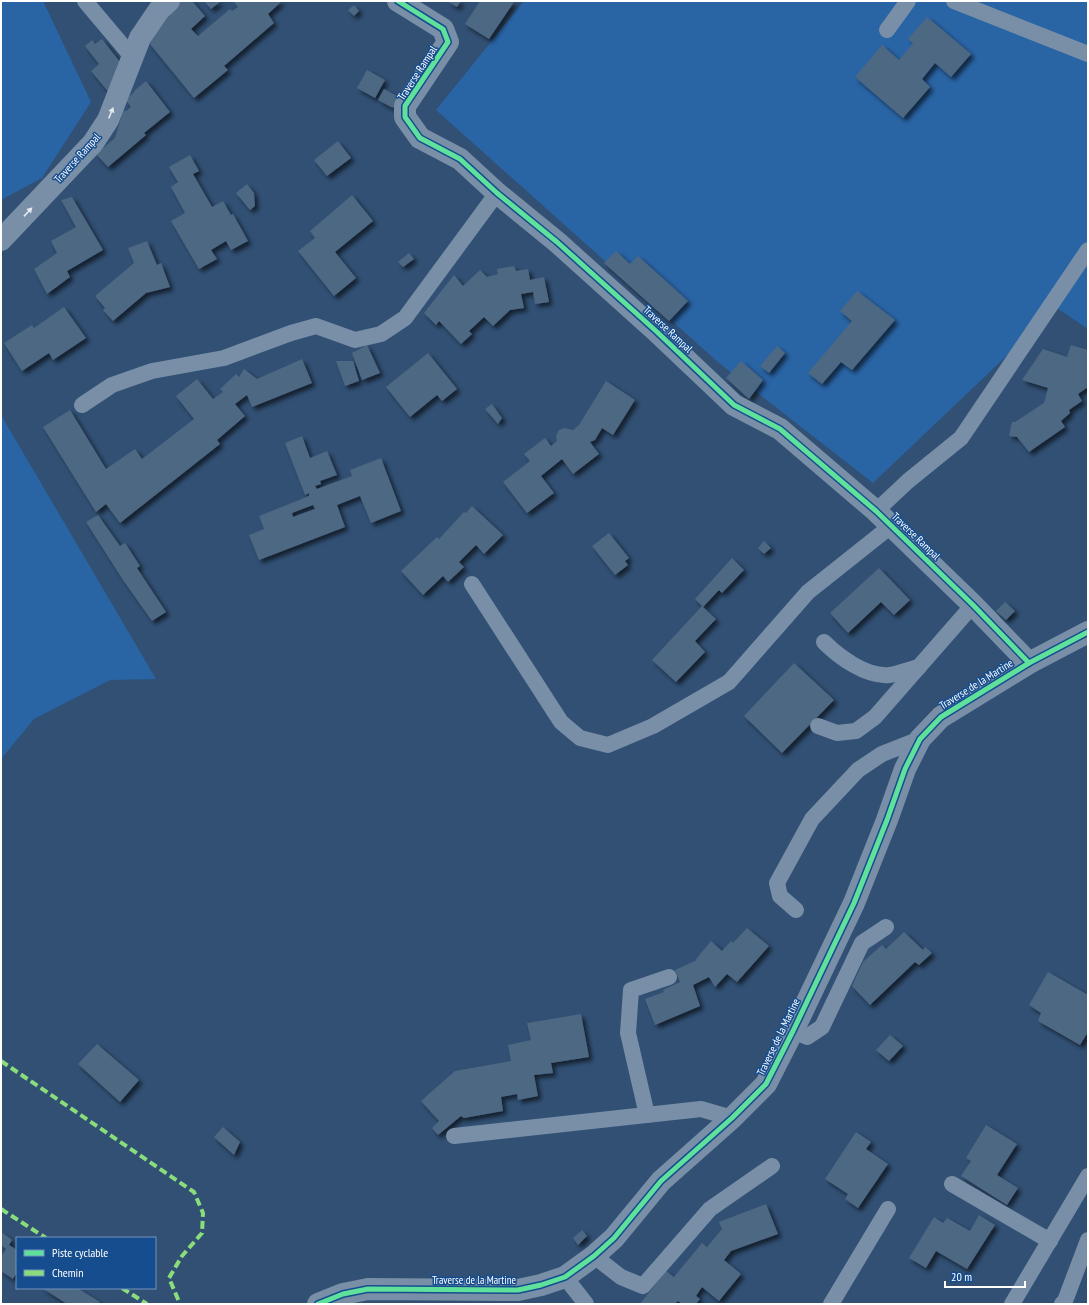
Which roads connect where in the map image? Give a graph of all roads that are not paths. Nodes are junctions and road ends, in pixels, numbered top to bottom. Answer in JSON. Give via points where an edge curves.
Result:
{"nodes":[{"id":1,"x":85,"y":1,"type":"edge"},
{"id":2,"x":169,"y":1,"type":"edge"},
{"id":3,"x":398,"y":1,"type":"edge"},
{"id":4,"x":908,"y":1,"type":"edge"},
{"id":5,"x":954,"y":1,"type":"edge"},
{"id":6,"x":887,"y":30,"type":"dead end"},
{"id":7,"x":1088,"y":54,"type":"edge"},
{"id":8,"x":133,"y":58,"type":"junction"},
{"id":9,"x":497,"y":193,"type":"junction"},
{"id":10,"x":1,"y":240,"type":"edge"},
{"id":11,"x":1088,"y":250,"type":"edge"},
{"id":12,"x":82,"y":406,"type":"dead end"},
{"id":13,"x":883,"y":518,"type":"junction"},
{"id":14,"x":472,"y":584,"type":"dead end"},
{"id":15,"x":973,"y":605,"type":"junction"},
{"id":16,"x":1088,"y":632,"type":"edge"},
{"id":17,"x":824,"y":642,"type":"dead end"},
{"id":18,"x":1029,"y":662,"type":"junction"},
{"id":19,"x":918,"y":667,"type":"junction"},
{"id":20,"x":818,"y":726,"type":"dead end"},
{"id":21,"x":920,"y":739,"type":"junction"},
{"id":22,"x":796,"y":910,"type":"dead end"},
{"id":23,"x":886,"y":928,"type":"dead end"},
{"id":24,"x":668,"y":977,"type":"dead end"},
{"id":25,"x":793,"y":1031,"type":"junction"},
{"id":26,"x":647,"y":1115,"type":"junction"},
{"id":27,"x":732,"y":1118,"type":"junction"},
{"id":28,"x":454,"y":1136,"type":"dead end"},
{"id":29,"x":772,"y":1166,"type":"dead end"},
{"id":30,"x":1088,"y":1176,"type":"edge"},
{"id":31,"x":952,"y":1184,"type":"dead end"},
{"id":32,"x":888,"y":1209,"type":"dead end"},
{"id":33,"x":1050,"y":1240,"type":"junction"},
{"id":34,"x":1088,"y":1240,"type":"edge"},
{"id":35,"x":594,"y":1256,"type":"junction"},
{"id":36,"x":566,"y":1276,"type":"junction"},
{"id":37,"x":318,"y":1304,"type":"edge"},
{"id":38,"x":586,"y":1304,"type":"edge"},
{"id":39,"x":831,"y":1304,"type":"edge"},
{"id":40,"x":1012,"y":1304,"type":"edge"},
{"id":41,"x":1062,"y":1304,"type":"edge"}],
"edges":[{"from":1,"to":8,"type":"lane"},
{"from":2,"to":8,"type":"street","name":"Traverse Rampal","via":[[159,10],[140,38]]},
{"from":3,"to":9,"type":"street","name":"Traverse Rampal","via":[[443,29],[448,42],[405,106],[405,117],[420,138],[460,159]]},
{"from":4,"to":6,"type":"lane"},
{"from":5,"to":7,"type":"lane"},
{"from":10,"to":8,"type":"street","name":"Traverse Rampal","one_way":true,"via":[[93,143],[108,120]]},
{"from":9,"to":12,"type":"lane","via":[[405,318],[381,334],[356,340],[316,326],[224,358],[152,371],[112,385]]},
{"from":9,"to":13,"type":"street","name":"Traverse Rampal","via":[[557,242],[734,405],[780,429]]},
{"from":11,"to":13,"type":"lane","via":[[961,438],[908,481]]},
{"from":13,"to":14,"type":"lane","via":[[808,592],[729,682],[653,726],[608,745],[580,738],[561,722]]},
{"from":13,"to":15,"type":"street","name":"Traverse Rampal"},
{"from":15,"to":18,"type":"street","name":"Traverse Rampal"},
{"from":15,"to":19,"type":"lane"},
{"from":16,"to":18,"type":"street","name":"Traverse de la Martine"},
{"from":17,"to":19,"type":"lane","via":[[836,654],[868,673],[888,675]]},
{"from":18,"to":21,"type":"street","name":"Traverse de la Martine","via":[[941,717]]},
{"from":19,"to":20,"type":"lane","via":[[875,717],[856,731],[838,733]]},
{"from":21,"to":22,"type":"lane","via":[[882,754],[858,770],[812,819],[777,883],[780,896]]},
{"from":21,"to":25,"type":"street","name":"Traverse de la Martine","via":[[904,769],[854,903]]},
{"from":23,"to":25,"type":"lane","via":[[862,942],[822,1027],[807,1037]]},
{"from":24,"to":26,"type":"lane","via":[[631,990],[628,1033]]},
{"from":25,"to":27,"type":"street","name":"Traverse de la Martine","via":[[766,1084]]},
{"from":26,"to":27,"type":"lane","via":[[701,1109]]},
{"from":26,"to":28,"type":"lane"},
{"from":27,"to":35,"type":"street","name":"Traverse de la Martine","via":[[661,1181],[614,1238]]},
{"from":29,"to":35,"type":"lane","via":[[710,1209],[642,1286],[621,1277]]},
{"from":30,"to":33,"type":"lane"},
{"from":31,"to":33,"type":"lane"},
{"from":32,"to":39,"type":"lane"},
{"from":33,"to":40,"type":"lane"},
{"from":34,"to":41,"type":"lane"},
{"from":35,"to":36,"type":"street","name":"Traverse de la Martine"},
{"from":36,"to":37,"type":"street","name":"Traverse de la Martine","via":[[518,1290],[368,1289],[343,1294]]},
{"from":36,"to":38,"type":"lane"}]}
